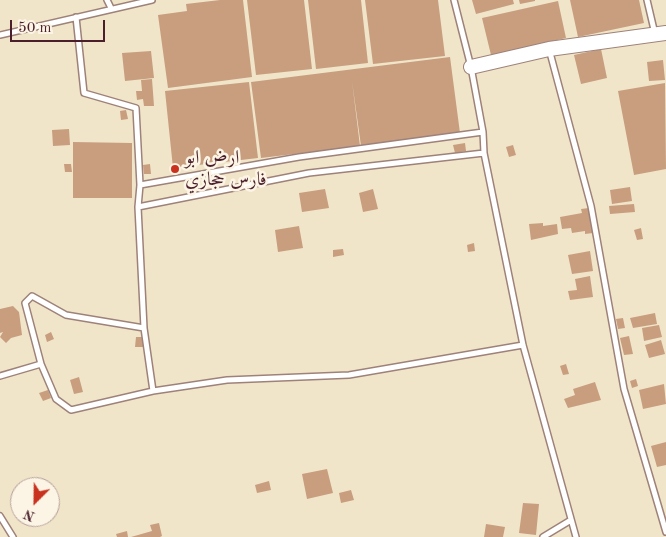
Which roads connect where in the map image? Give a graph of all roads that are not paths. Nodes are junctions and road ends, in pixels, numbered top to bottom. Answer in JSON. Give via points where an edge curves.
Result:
{"nodes":[{"id":1,"x":107,"y":0,"type":"edge"},
{"id":2,"x":152,"y":0,"type":"edge"},
{"id":3,"x":454,"y":0,"type":"edge"},
{"id":4,"x":647,"y":0,"type":"edge"},
{"id":5,"x":111,"y":8,"type":"junction"},
{"id":6,"x":76,"y":17,"type":"junction"},
{"id":7,"x":661,"y":34,"type":"edge"},
{"id":8,"x":0,"y":35,"type":"edge"},
{"id":9,"x":549,"y":49,"type":"junction"},
{"id":10,"x":472,"y":67,"type":"junction"},
{"id":11,"x":483,"y":132,"type":"junction"},
{"id":12,"x":484,"y":153,"type":"junction"},
{"id":13,"x":140,"y":185,"type":"junction"},
{"id":14,"x":138,"y":207,"type":"junction"},
{"id":15,"x":144,"y":328,"type":"junction"},
{"id":16,"x":523,"y":345,"type":"junction"},
{"id":17,"x":41,"y":364,"type":"junction"},
{"id":18,"x":0,"y":376,"type":"edge"},
{"id":19,"x":153,"y":391,"type":"junction"},
{"id":20,"x":0,"y":516,"type":"edge"},
{"id":21,"x":571,"y":520,"type":"junction"},
{"id":22,"x":666,"y":532,"type":"edge"},
{"id":23,"x":13,"y":537,"type":"edge"},
{"id":24,"x":543,"y":537,"type":"edge"},
{"id":25,"x":576,"y":537,"type":"edge"}],
"edges":[{"from":1,"to":5,"type":"lane"},
{"from":2,"to":5,"type":"lane"},
{"from":3,"to":10,"type":"lane"},
{"from":4,"to":7,"type":"lane"},
{"from":5,"to":6,"type":"lane"},
{"from":6,"to":8,"type":"lane"},
{"from":6,"to":13,"type":"lane","via":[[84,93],[136,108]]},
{"from":7,"to":9,"type":"street"},
{"from":9,"to":10,"type":"street"},
{"from":9,"to":22,"type":"lane","via":[[591,206],[624,389]]},
{"from":10,"to":11,"type":"lane"},
{"from":11,"to":12,"type":"lane"},
{"from":11,"to":13,"type":"lane"},
{"from":12,"to":14,"type":"lane","via":[[309,173]]},
{"from":12,"to":16,"type":"lane"},
{"from":13,"to":14,"type":"lane"},
{"from":14,"to":15,"type":"lane"},
{"from":15,"to":17,"type":"lane","via":[[66,315],[32,296],[24,303]]},
{"from":15,"to":19,"type":"lane"},
{"from":16,"to":19,"type":"lane","via":[[350,375],[227,380]]},
{"from":16,"to":21,"type":"lane"},
{"from":17,"to":18,"type":"lane"},
{"from":17,"to":19,"type":"lane","via":[[56,399],[71,410]]},
{"from":20,"to":23,"type":"lane"},
{"from":21,"to":24,"type":"lane"},
{"from":21,"to":25,"type":"lane"}]}
